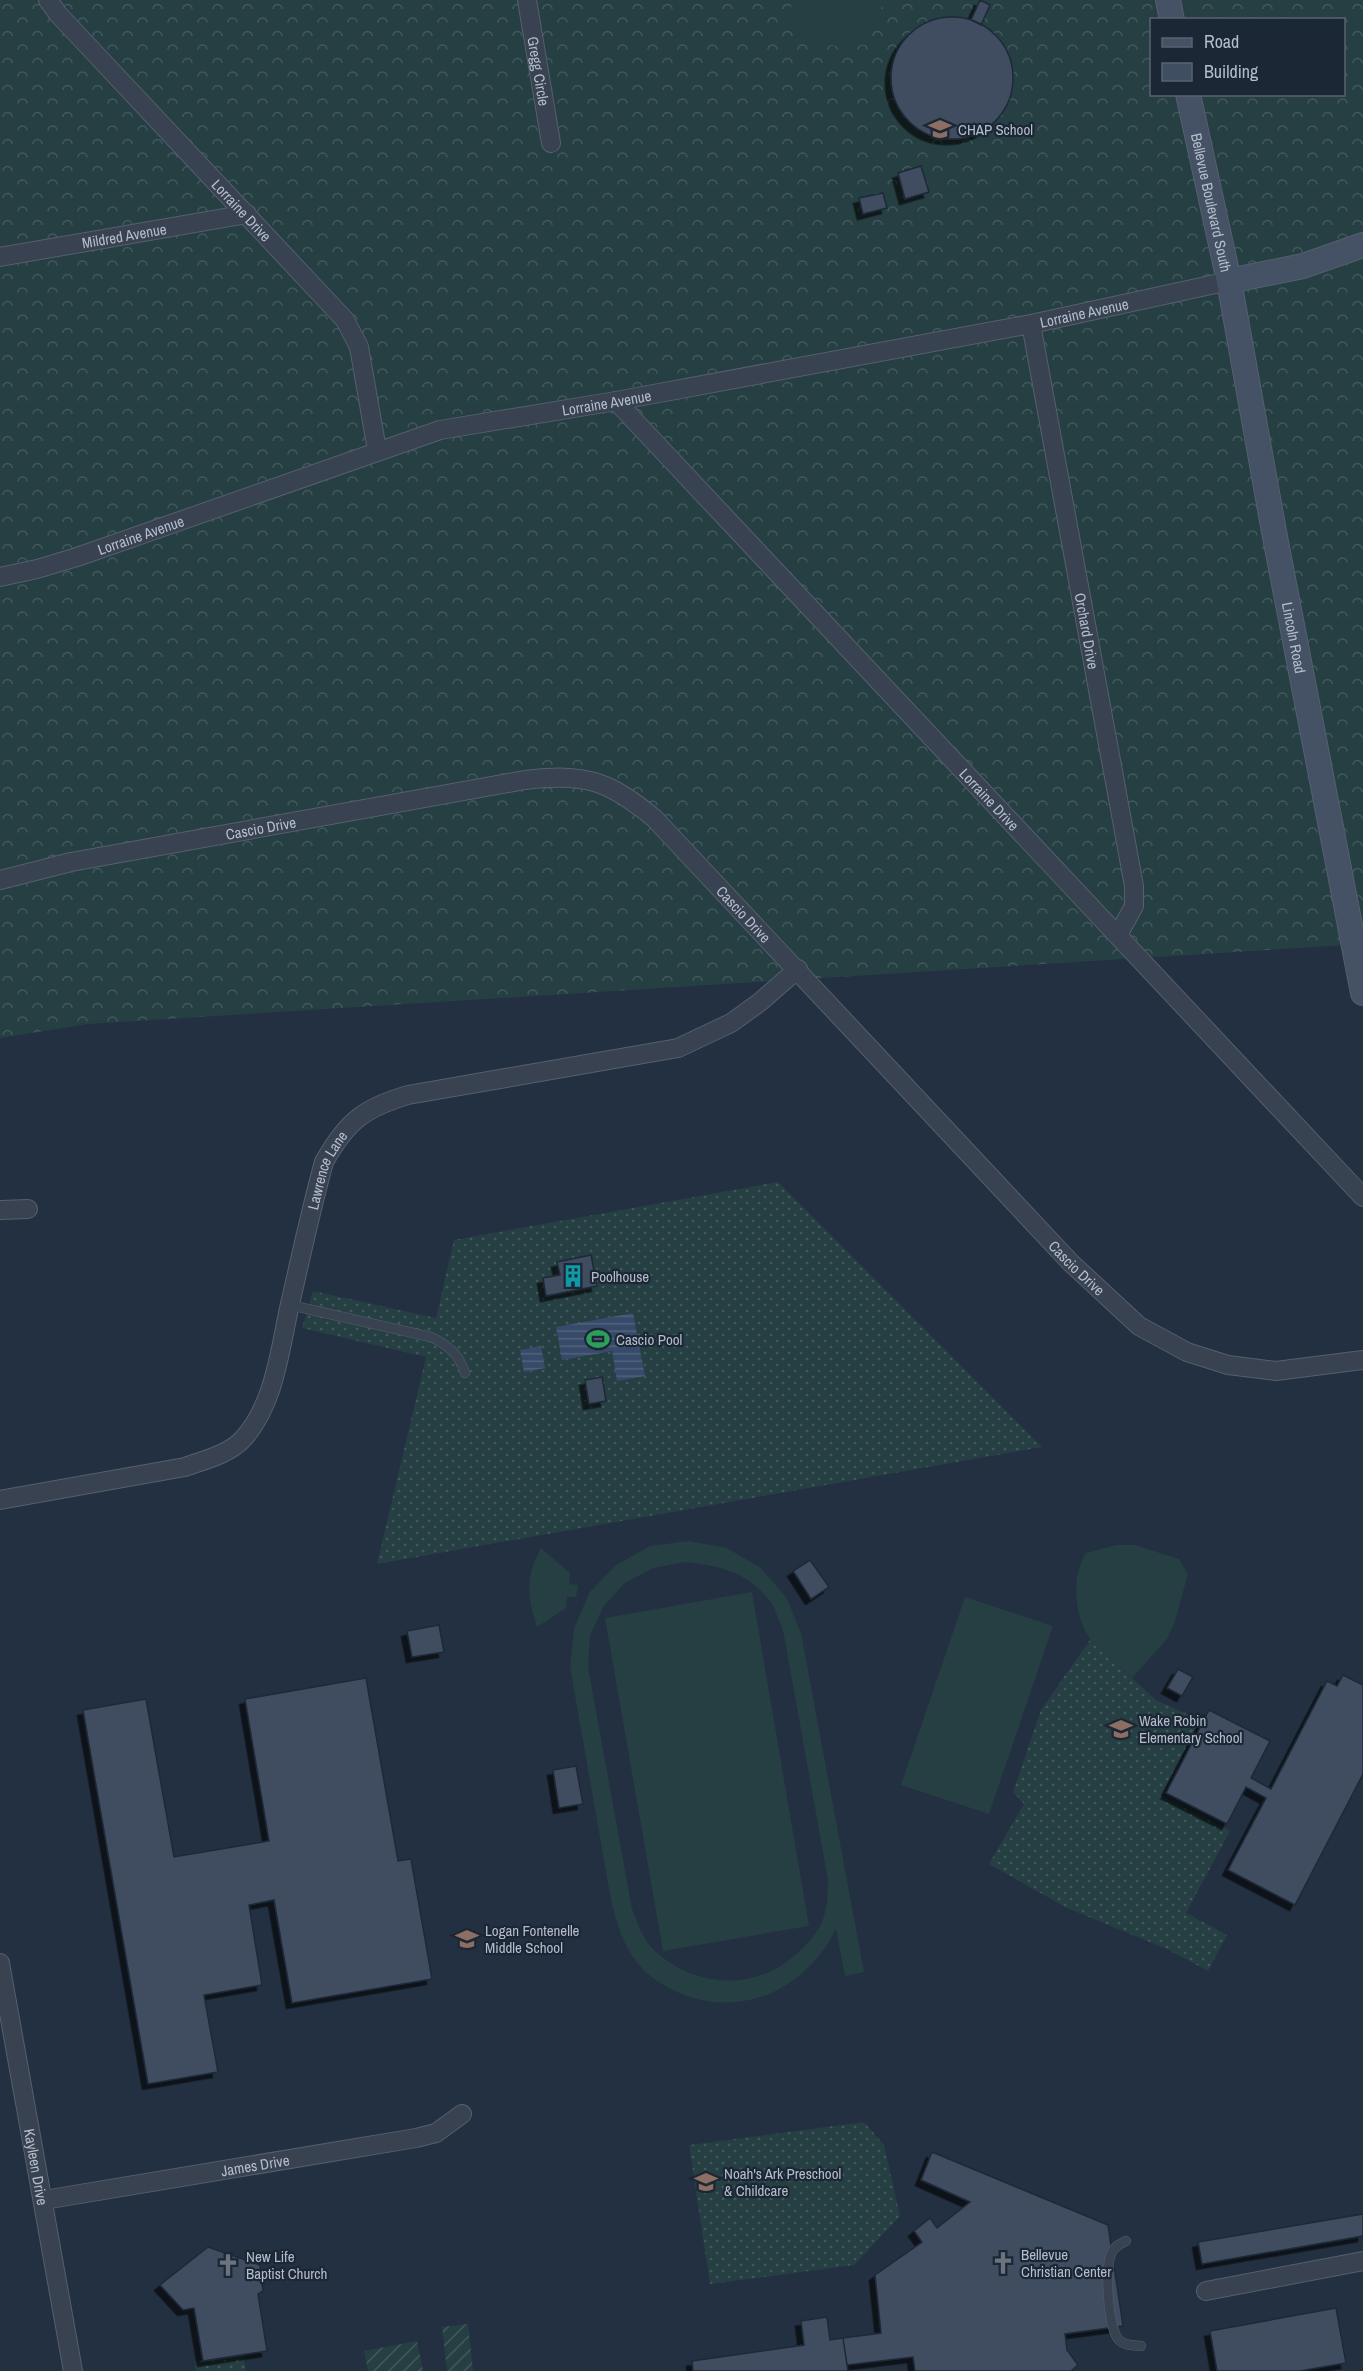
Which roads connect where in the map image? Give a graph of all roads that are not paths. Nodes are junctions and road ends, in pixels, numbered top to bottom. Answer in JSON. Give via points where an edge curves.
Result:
{"nodes":[{"id":1,"x":48,"y":0,"type":"edge"},
{"id":2,"x":527,"y":0,"type":"edge"},
{"id":3,"x":1168,"y":0,"type":"edge"},
{"id":4,"x":1172,"y":18,"type":"edge"},
{"id":5,"x":1188,"y":96,"type":"edge"},
{"id":6,"x":551,"y":143,"type":"dead end"},
{"id":7,"x":248,"y":214,"type":"junction"},
{"id":8,"x":1363,"y":244,"type":"edge"},
{"id":9,"x":0,"y":257,"type":"edge"},
{"id":10,"x":1229,"y":281,"type":"junction"},
{"id":11,"x":1030,"y":324,"type":"junction"},
{"id":12,"x":616,"y":401,"type":"junction"},
{"id":13,"x":377,"y":450,"type":"junction"},
{"id":14,"x":0,"y":578,"type":"edge"},
{"id":15,"x":0,"y":880,"type":"edge"},
{"id":16,"x":1118,"y":934,"type":"junction"},
{"id":17,"x":798,"y":969,"type":"junction"},
{"id":18,"x":1363,"y":993,"type":"edge"},
{"id":19,"x":1363,"y":1197,"type":"edge"},
{"id":20,"x":28,"y":1209,"type":"dead end"},
{"id":21,"x":0,"y":1210,"type":"edge"},
{"id":22,"x":290,"y":1305,"type":"junction"},
{"id":23,"x":1363,"y":1360,"type":"edge"},
{"id":24,"x":465,"y":1373,"type":"dead end"},
{"id":25,"x":0,"y":1500,"type":"edge"},
{"id":26,"x":0,"y":1963,"type":"edge"},
{"id":27,"x":462,"y":2114,"type":"dead end"},
{"id":28,"x":44,"y":2200,"type":"junction"},
{"id":29,"x":1126,"y":2241,"type":"dead end"},
{"id":30,"x":1363,"y":2261,"type":"edge"},
{"id":31,"x":1206,"y":2291,"type":"dead end"},
{"id":32,"x":1141,"y":2346,"type":"dead end"},
{"id":33,"x":73,"y":2371,"type":"edge"}],
"edges":[{"from":1,"to":7,"type":"street","name":"Lorraine Drive"},
{"from":2,"to":6,"type":"street","name":"Gregg Circle"},
{"from":3,"to":4,"type":"main road"},
{"from":5,"to":10,"type":"main road","name":"Bellevue Boulevard South"},
{"from":7,"to":9,"type":"street","name":"Mildred Avenue"},
{"from":7,"to":13,"type":"street","name":"Lorraine Drive","via":[[345,320],[359,347]]},
{"from":8,"to":10,"type":"main road","name":"Bellevue Boulevard South","via":[[1303,266]]},
{"from":10,"to":11,"type":"street","name":"Lorraine Avenue"},
{"from":10,"to":18,"type":"main road","name":"Lincoln Road","via":[[1272,526]]},
{"from":11,"to":12,"type":"street","name":"Lorraine Avenue"},
{"from":11,"to":16,"type":"street","name":"Orchard Drive","via":[[1134,886],[1134,906]]},
{"from":12,"to":13,"type":"street","name":"Lorraine Avenue","via":[[440,430]]},
{"from":12,"to":16,"type":"street","name":"Lorraine Drive"},
{"from":13,"to":14,"type":"street","name":"Lorraine Avenue","via":[[88,554]]},
{"from":15,"to":17,"type":"street","name":"Cascio Drive","via":[[71,862],[525,780],[559,776],[589,779],[614,788],[654,818]]},
{"from":16,"to":19,"type":"street","name":"Lorraine Drive"},
{"from":17,"to":22,"type":"street","name":"Lawrence Lane","via":[[731,1023],[678,1048],[408,1095],[370,1108],[342,1133],[324,1161]]},
{"from":17,"to":23,"type":"street","name":"Cascio Drive","via":[[1071,1263],[1139,1326],[1186,1352],[1228,1365],[1276,1371]]},
{"from":20,"to":21,"type":"street"},
{"from":22,"to":24,"type":"lane","via":[[431,1337],[461,1359]]},
{"from":22,"to":25,"type":"street","name":"Lawrence Lane","via":[[266,1400],[253,1425],[229,1450],[185,1467]]},
{"from":26,"to":28,"type":"street","name":"Kayleen Drive"},
{"from":27,"to":28,"type":"street","name":"James Drive","via":[[436,2133],[416,2138]]},
{"from":28,"to":33,"type":"street","name":"Kayleen Drive"},
{"from":29,"to":32,"type":"lane","via":[[1110,2254],[1106,2279],[1114,2333],[1127,2345]]},
{"from":30,"to":31,"type":"street"}]}
